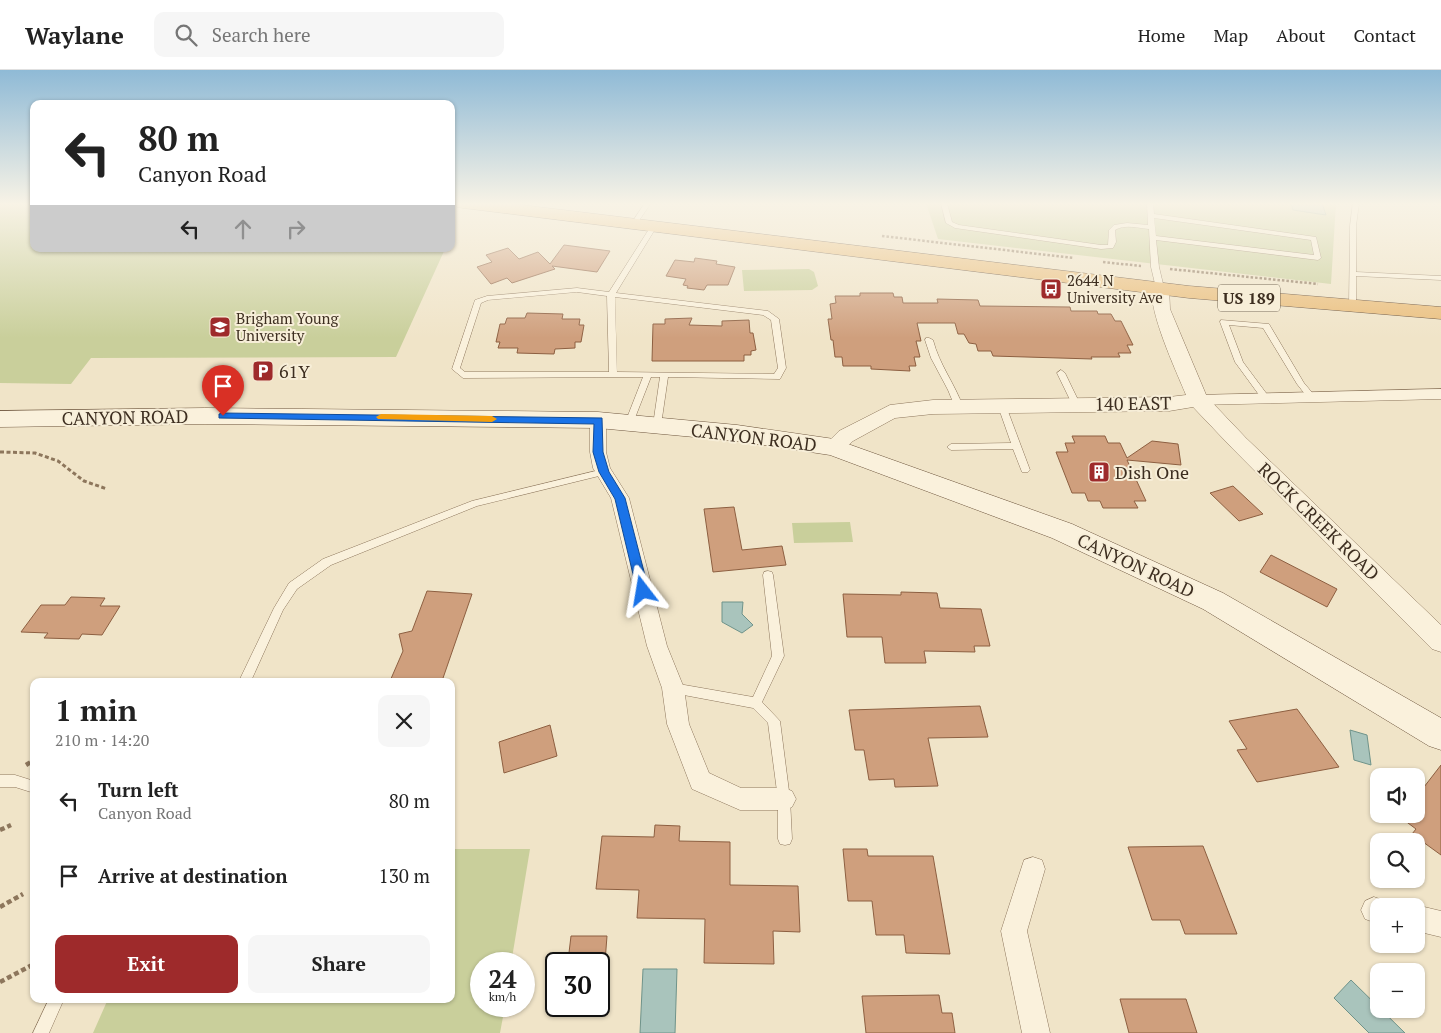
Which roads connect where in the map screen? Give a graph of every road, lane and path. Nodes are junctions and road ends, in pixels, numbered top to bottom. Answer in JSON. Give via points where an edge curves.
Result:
{"nodes":[{"id":1,"x":640,"y":248,"type":"edge"},
{"id":2,"x":833,"y":248,"type":"edge"},
{"id":3,"x":987,"y":248,"type":"edge"},
{"id":4,"x":1154,"y":248,"type":"edge"},
{"id":5,"x":1236,"y":248,"type":"edge"},
{"id":6,"x":1316,"y":248,"type":"edge"},
{"id":7,"x":1353,"y":248,"type":"edge"},
{"id":8,"x":1082,"y":259,"type":"dead end"},
{"id":9,"x":1100,"y":261,"type":"dead end"},
{"id":10,"x":1155,"y":268,"type":"junction"},
{"id":11,"x":1354,"y":274,"type":"junction"},
{"id":12,"x":1441,"y":278,"type":"edge"},
{"id":13,"x":1353,"y":286,"type":"junction"},
{"id":14,"x":1160,"y":288,"type":"junction"},
{"id":15,"x":611,"y":294,"type":"junction"},
{"id":16,"x":1352,"y":307,"type":"junction"},
{"id":17,"x":1441,"y":313,"type":"edge"},
{"id":18,"x":929,"y":340,"type":"dead end"},
{"id":19,"x":1061,"y":373,"type":"dead end"},
{"id":20,"x":613,"y":374,"type":"junction"},
{"id":21,"x":648,"y":374,"type":"junction"},
{"id":22,"x":664,"y":374,"type":"junction"},
{"id":23,"x":1441,"y":394,"type":"edge"},
{"id":24,"x":1311,"y":396,"type":"junction"},
{"id":25,"x":1265,"y":397,"type":"junction"},
{"id":26,"x":1198,"y":400,"type":"junction"},
{"id":27,"x":1076,"y":404,"type":"junction"},
{"id":28,"x":1002,"y":406,"type":"junction"},
{"id":29,"x":959,"y":407,"type":"junction"},
{"id":30,"x":0,"y":418,"type":"edge"},
{"id":31,"x":598,"y":420,"type":"junction"},
{"id":32,"x":629,"y":423,"type":"junction"},
{"id":33,"x":657,"y":425,"type":"junction"},
{"id":34,"x":1016,"y":446,"type":"junction"},
{"id":35,"x":834,"y":447,"type":"junction"},
{"id":36,"x":951,"y":447,"type":"dead end"},
{"id":37,"x":0,"y":452,"type":"edge"},
{"id":38,"x":1025,"y":470,"type":"dead end"},
{"id":39,"x":604,"y":472,"type":"junction"},
{"id":40,"x":107,"y":489,"type":"dead end"},
{"id":41,"x":768,"y":575,"type":"dead end"},
{"id":42,"x":1441,"y":641,"type":"edge"},
{"id":43,"x":246,"y":678,"type":"edge"},
{"id":44,"x":673,"y":688,"type":"junction"},
{"id":45,"x":756,"y":703,"type":"junction"},
{"id":46,"x":1441,"y":735,"type":"edge"},
{"id":47,"x":30,"y":762,"type":"edge"},
{"id":48,"x":26,"y":765,"type":"dead end"},
{"id":49,"x":0,"y":780,"type":"edge"},
{"id":50,"x":30,"y":786,"type":"edge"},
{"id":51,"x":784,"y":799,"type":"junction"},
{"id":52,"x":11,"y":825,"type":"dead end"},
{"id":53,"x":0,"y":830,"type":"edge"},
{"id":54,"x":785,"y":839,"type":"dead end"},
{"id":55,"x":1033,"y":869,"type":"dead end"},
{"id":56,"x":23,"y":894,"type":"dead end"},
{"id":57,"x":0,"y":907,"type":"edge"},
{"id":58,"x":1425,"y":920,"type":"edge"},
{"id":59,"x":1441,"y":924,"type":"edge"},
{"id":60,"x":30,"y":966,"type":"edge"},
{"id":61,"x":0,"y":982,"type":"edge"},
{"id":62,"x":55,"y":1003,"type":"edge"},
{"id":63,"x":41,"y":1033,"type":"edge"},
{"id":64,"x":1036,"y":1033,"type":"edge"}],
"edges":[{"from":1,"to":15,"type":"lane"},
{"from":2,"to":14,"type":"highway","number":"US 189"},
{"from":3,"to":8,"type":"path"},
{"from":4,"to":10,"type":"lane"},
{"from":5,"to":6,"type":"lane","via":[[1318,258]]},
{"from":7,"to":11,"type":"lane"},
{"from":9,"to":10,"type":"path"},
{"from":10,"to":13,"type":"path"},
{"from":10,"to":14,"type":"lane"},
{"from":11,"to":12,"type":"lane"},
{"from":11,"to":13,"type":"lane"},
{"from":13,"to":16,"type":"lane"},
{"from":14,"to":16,"type":"highway","number":"US 189"},
{"from":14,"to":26,"type":"street","via":[[1161,309]]},
{"from":15,"to":20,"type":"lane"},
{"from":15,"to":20,"type":"lane","via":[[577,290],[487,298],[478,302],[456,369],[463,375]]},
{"from":15,"to":22,"type":"lane","via":[[765,313],[775,319],[782,368],[777,377]]},
{"from":16,"to":17,"type":"highway","number":"US 189"},
{"from":18,"to":29,"type":"lane","via":[[935,360],[955,392]]},
{"from":19,"to":27,"type":"lane"},
{"from":20,"to":21,"type":"lane"},
{"from":21,"to":22,"type":"lane"},
{"from":21,"to":32,"type":"lane"},
{"from":22,"to":33,"type":"lane"},
{"from":23,"to":24,"type":"street","name":"140 EAST"},
{"from":24,"to":25,"type":"street","name":"140 EAST"},
{"from":24,"to":25,"type":"lane","via":[[1266,326],[1224,322],[1239,362]]},
{"from":25,"to":26,"type":"street","name":"140 EAST"},
{"from":26,"to":27,"type":"street","name":"140 EAST","via":[[1169,404]]},
{"from":26,"to":42,"type":"street","name":"ROCK CREEK ROAD"},
{"from":27,"to":28,"type":"street","name":"140 EAST"},
{"from":28,"to":29,"type":"street","name":"140 EAST"},
{"from":28,"to":34,"type":"lane"},
{"from":29,"to":35,"type":"street","name":"140 EAST","via":[[890,412],[846,436]]},
{"from":30,"to":31,"type":"main road","name":"CANYON ROAD","via":[[205,416]]},
{"from":31,"to":32,"type":"main road","name":"CANYON ROAD"},
{"from":31,"to":39,"type":"street","via":[[598,452]]},
{"from":32,"to":33,"type":"main road","name":"CANYON ROAD"},
{"from":33,"to":35,"type":"main road","name":"CANYON ROAD","via":[[737,432]]},
{"from":34,"to":36,"type":"lane"},
{"from":34,"to":38,"type":"lane"},
{"from":35,"to":46,"type":"main road","name":"CANYON ROAD","via":[[1062,531],[1213,601]]},
{"from":37,"to":40,"type":"path","via":[[35,453],[58,461],[84,481]]},
{"from":39,"to":43,"type":"lane","via":[[475,503],[327,562],[293,586],[279,608]]},
{"from":39,"to":44,"type":"street","via":[[620,498],[657,646]]},
{"from":41,"to":45,"type":"lane","via":[[778,656]]},
{"from":44,"to":45,"type":"lane"},
{"from":44,"to":51,"type":"street","via":[[678,724],[700,781],[740,799]]},
{"from":45,"to":51,"type":"lane","via":[[774,721]]},
{"from":47,"to":48,"type":"path"},
{"from":49,"to":50,"type":"lane","via":[[15,780]]},
{"from":51,"to":54,"type":"lane"},
{"from":52,"to":53,"type":"path"},
{"from":55,"to":64,"type":"street","via":[[1014,931]]},
{"from":56,"to":57,"type":"path"},
{"from":58,"to":59,"type":"street"},
{"from":60,"to":61,"type":"path"},
{"from":62,"to":63,"type":"lane"}]}
